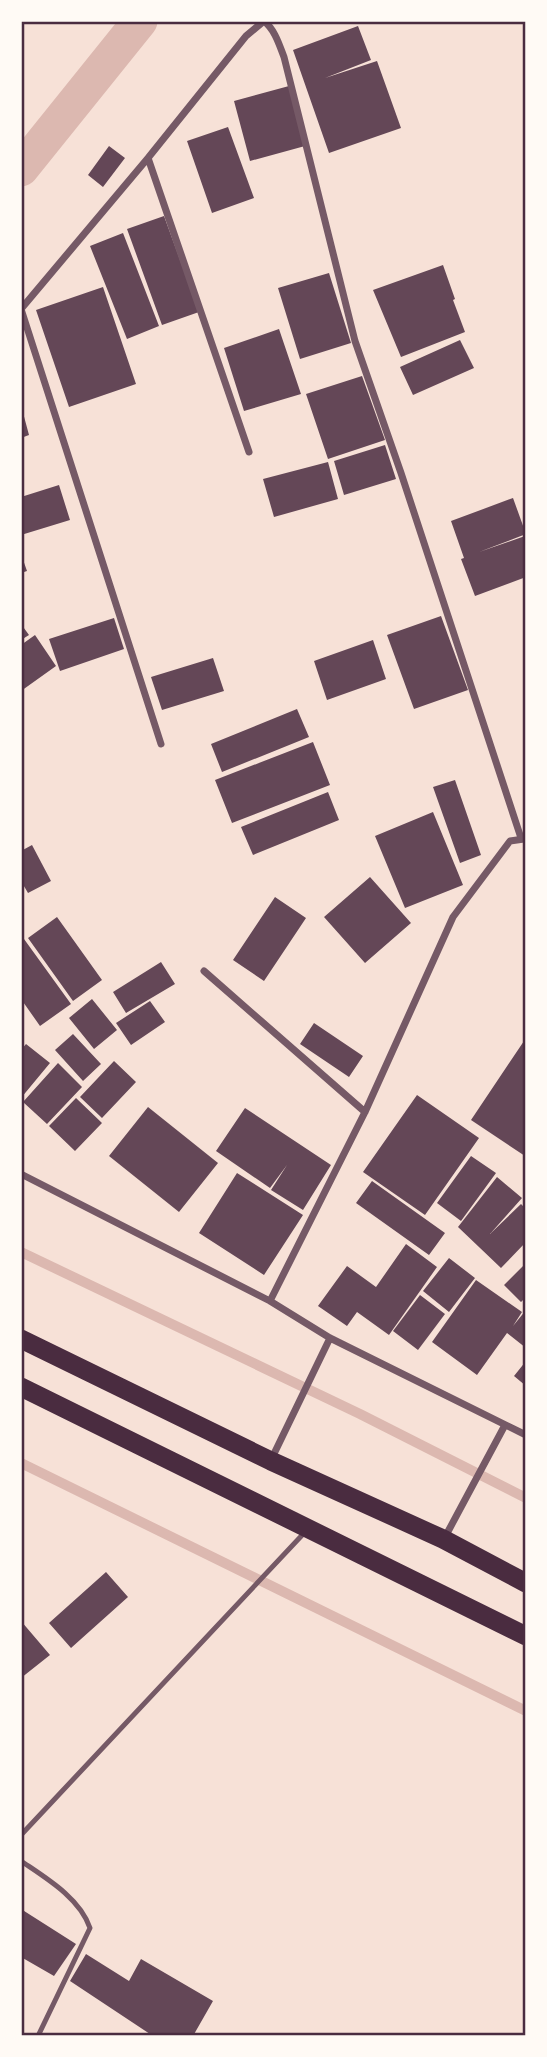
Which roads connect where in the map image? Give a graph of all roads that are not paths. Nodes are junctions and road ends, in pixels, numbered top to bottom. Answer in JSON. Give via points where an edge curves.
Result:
{"nodes":[{"id":1,"x":264,"y":21,"type":"edge"},
{"id":2,"x":148,"y":158,"type":"junction"},
{"id":3,"x":21,"y":309,"type":"edge"},
{"id":4,"x":249,"y":452,"type":"dead end"},
{"id":5,"x":161,"y":744,"type":"dead end"},
{"id":6,"x":524,"y":839,"type":"edge"},
{"id":7,"x":204,"y":971,"type":"dead end"},
{"id":8,"x":366,"y":1112,"type":"junction"},
{"id":9,"x":21,"y":1174,"type":"edge"},
{"id":10,"x":270,"y":1301,"type":"junction"},
{"id":11,"x":330,"y":1338,"type":"junction"},
{"id":12,"x":21,"y":1339,"type":"edge"},
{"id":13,"x":21,"y":1387,"type":"edge"},
{"id":14,"x":505,"y":1425,"type":"junction"},
{"id":15,"x":526,"y":1435,"type":"edge"},
{"id":16,"x":271,"y":1461,"type":"junction"},
{"id":17,"x":309,"y":1528,"type":"junction"},
{"id":18,"x":448,"y":1531,"type":"junction"},
{"id":19,"x":526,"y":1583,"type":"edge"},
{"id":20,"x":526,"y":1636,"type":"edge"},
{"id":21,"x":21,"y":1835,"type":"edge"},
{"id":22,"x":21,"y":1861,"type":"edge"},
{"id":23,"x":38,"y":2036,"type":"edge"}],
"edges":[{"from":1,"to":2,"type":"street","via":[[246,36]]},
{"from":1,"to":6,"type":"street","via":[[284,58],[355,341]]},
{"from":2,"to":3,"type":"street"},
{"from":2,"to":4,"type":"street"},
{"from":3,"to":5,"type":"street"},
{"from":6,"to":8,"type":"street","via":[[510,841],[453,917]]},
{"from":7,"to":8,"type":"street"},
{"from":8,"to":10,"type":"street"},
{"from":9,"to":10,"type":"street"},
{"from":10,"to":11,"type":"street"},
{"from":11,"to":14,"type":"street"},
{"from":11,"to":16,"type":"street"},
{"from":12,"to":16,"type":"highway"},
{"from":13,"to":17,"type":"highway"},
{"from":14,"to":15,"type":"street"},
{"from":14,"to":18,"type":"street"},
{"from":16,"to":18,"type":"highway"},
{"from":17,"to":20,"type":"highway"},
{"from":17,"to":21,"type":"lane"},
{"from":18,"to":19,"type":"highway"},
{"from":22,"to":23,"type":"lane","via":[[69,1897],[90,1928]]}]}
